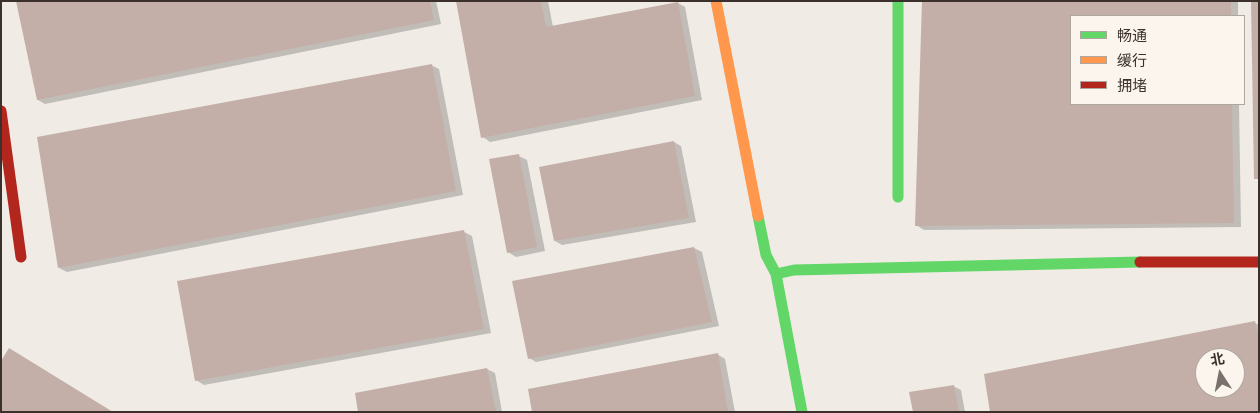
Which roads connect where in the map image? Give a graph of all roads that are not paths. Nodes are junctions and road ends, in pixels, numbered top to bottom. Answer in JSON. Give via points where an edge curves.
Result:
{"nodes":[{"id":1,"x":716,"y":1,"type":"edge"},
{"id":2,"x":898,"y":1,"type":"edge"},
{"id":3,"x":1,"y":111,"type":"edge"},
{"id":4,"x":898,"y":197,"type":"dead end"},
{"id":5,"x":21,"y":257,"type":"dead end"},
{"id":6,"x":1259,"y":262,"type":"edge"},
{"id":7,"x":776,"y":274,"type":"junction"},
{"id":8,"x":802,"y":412,"type":"edge"}],
"edges":[{"from":1,"to":7,"type":"street","via":[[766,255]]},
{"from":2,"to":4,"type":"street"},
{"from":3,"to":5,"type":"street"},
{"from":6,"to":7,"type":"street","via":[[794,270]]},
{"from":7,"to":8,"type":"street"}]}
